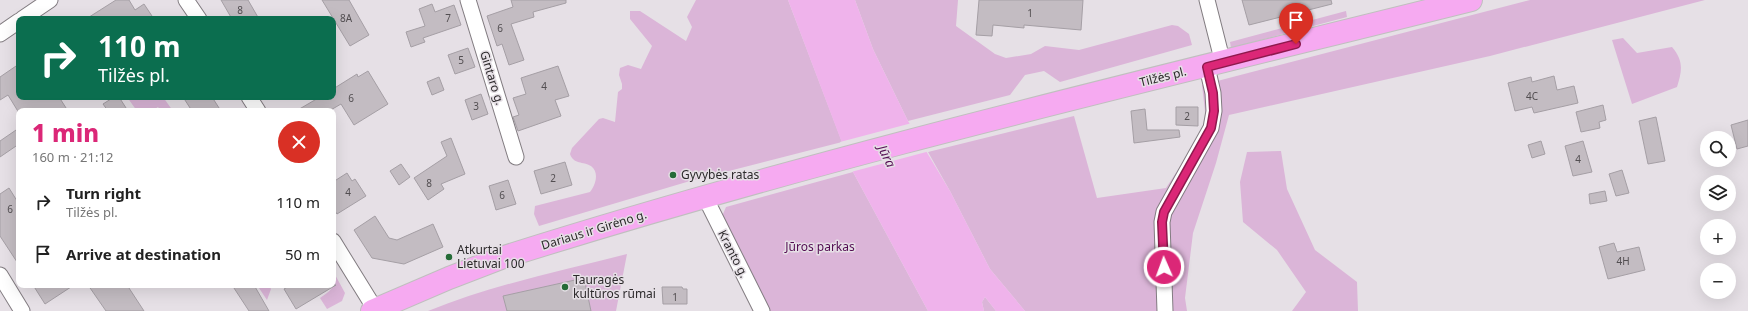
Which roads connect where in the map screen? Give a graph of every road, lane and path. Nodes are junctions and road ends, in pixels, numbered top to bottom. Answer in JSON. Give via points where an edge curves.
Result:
{"nodes":[{"id":1,"x":50,"y":0,"type":"edge"},
{"id":2,"x":186,"y":0,"type":"edge"},
{"id":3,"x":468,"y":0,"type":"edge"},
{"id":4,"x":1207,"y":0,"type":"edge"},
{"id":5,"x":1471,"y":0,"type":"edge"},
{"id":6,"x":26,"y":16,"type":"edge"},
{"id":7,"x":197,"y":16,"type":"edge"},
{"id":8,"x":16,"y":23,"type":"edge"},
{"id":9,"x":0,"y":34,"type":"edge"},
{"id":10,"x":1215,"y":65,"type":"junction"},
{"id":11,"x":516,"y":157,"type":"dead end"},
{"id":12,"x":822,"y":163,"type":"joint"},
{"id":13,"x":705,"y":197,"type":"junction"},
{"id":14,"x":336,"y":246,"type":"edge"},
{"id":15,"x":0,"y":275,"type":"edge"},
{"id":16,"x":374,"y":310,"type":"edge"},
{"id":17,"x":22,"y":311,"type":"edge"},
{"id":18,"x":762,"y":311,"type":"edge"},
{"id":19,"x":1165,"y":311,"type":"edge"}],
"edges":[{"from":1,"to":6,"type":"street"},
{"from":2,"to":7,"type":"street"},
{"from":3,"to":11,"type":"street","name":"Gintaro g."},
{"from":4,"to":10,"type":"street"},
{"from":5,"to":10,"type":"highway","name":"Tilžės pl."},
{"from":8,"to":9,"type":"street"},
{"from":10,"to":12,"type":"highway","name":"Tilžės pl."},
{"from":10,"to":19,"type":"street","via":[[1211,128],[1164,212],[1162,222]]},
{"from":12,"to":13,"type":"highway","name":"Dariaus ir Girėno g."},
{"from":13,"to":16,"type":"highway","name":"Dariaus ir Girėno g.","via":[[501,258]]},
{"from":13,"to":18,"type":"street","name":"Kranto g."},
{"from":14,"to":16,"type":"street"},
{"from":15,"to":17,"type":"street"}]}
